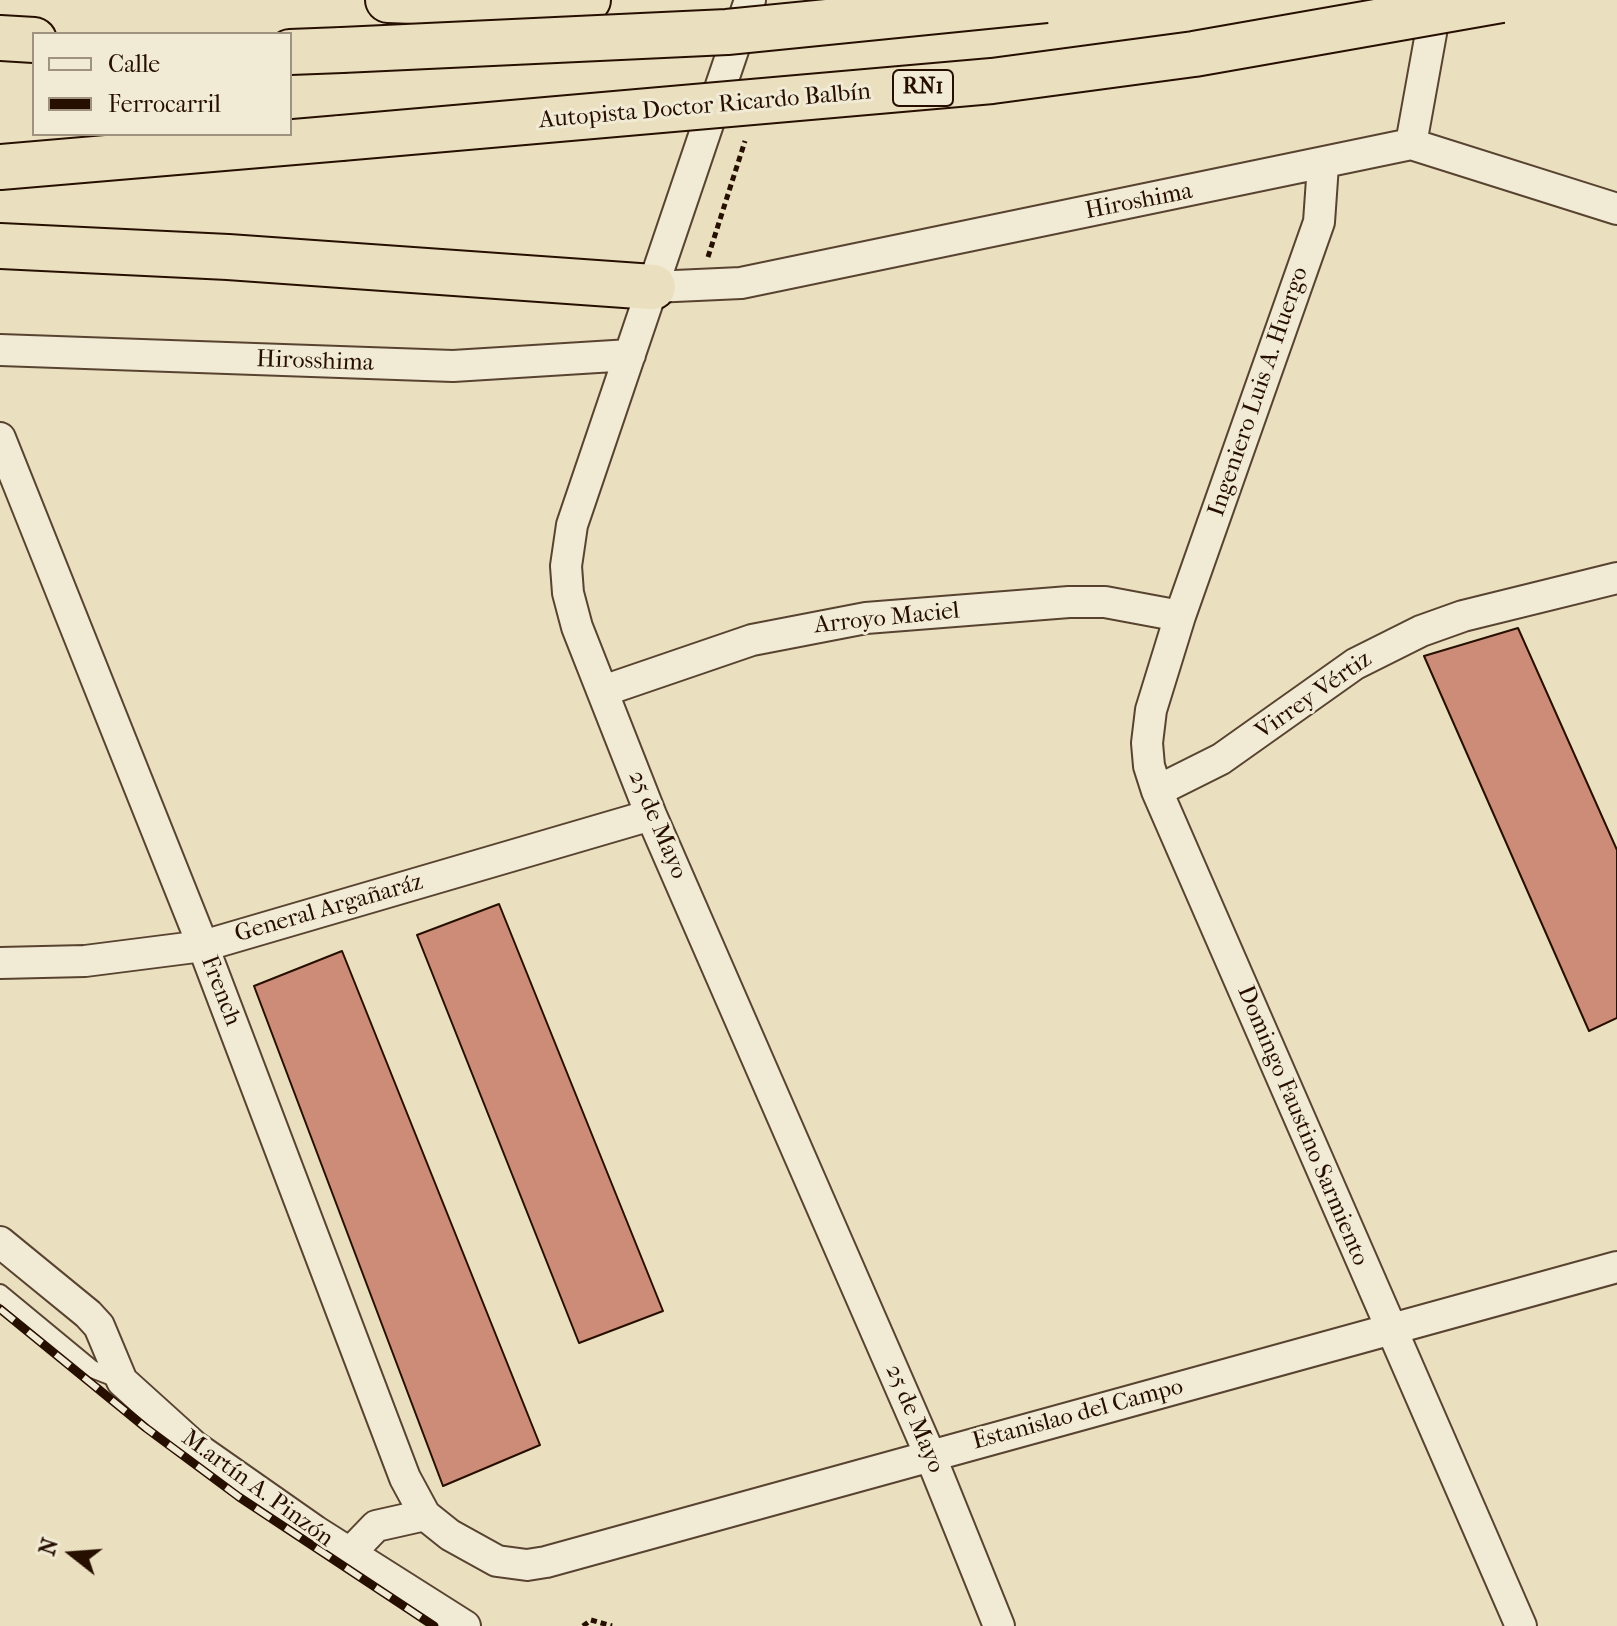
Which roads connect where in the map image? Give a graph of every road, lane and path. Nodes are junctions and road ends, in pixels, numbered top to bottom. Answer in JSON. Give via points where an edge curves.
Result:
{"nodes":[{"id":1,"x":388,"y":0,"type":"edge"},
{"id":2,"x":588,"y":0,"type":"edge"},
{"id":3,"x":750,"y":0,"type":"edge"},
{"id":4,"x":1046,"y":0,"type":"edge"},
{"id":5,"x":1437,"y":0,"type":"edge"},
{"id":6,"x":1501,"y":0,"type":"edge"},
{"id":7,"x":0,"y":38,"type":"edge"},
{"id":8,"x":32,"y":40,"type":"edge"},
{"id":9,"x":292,"y":52,"type":"edge"},
{"id":10,"x":746,"y":137,"type":"dead end"},
{"id":11,"x":1411,"y":144,"type":"junction"},
{"id":12,"x":1323,"y":165,"type":"junction"},
{"id":13,"x":0,"y":167,"type":"edge"},
{"id":14,"x":1617,"y":209,"type":"edge"},
{"id":15,"x":0,"y":246,"type":"edge"},
{"id":16,"x":723,"y":255,"type":"dead end"},
{"id":17,"x":653,"y":287,"type":"junction"},
{"id":18,"x":0,"y":350,"type":"edge"},
{"id":19,"x":630,"y":355,"type":"junction"},
{"id":20,"x":0,"y":438,"type":"edge"},
{"id":21,"x":1617,"y":578,"type":"edge"},
{"id":22,"x":1180,"y":616,"type":"junction"},
{"id":23,"x":603,"y":691,"type":"junction"},
{"id":24,"x":1157,"y":791,"type":"junction"},
{"id":25,"x":651,"y":815,"type":"junction"},
{"id":26,"x":203,"y":946,"type":"junction"},
{"id":27,"x":0,"y":963,"type":"edge"},
{"id":28,"x":0,"y":1242,"type":"edge"},
{"id":29,"x":1617,"y":1267,"type":"edge"},
{"id":30,"x":0,"y":1293,"type":"edge"},
{"id":31,"x":1391,"y":1331,"type":"junction"},
{"id":32,"x":122,"y":1381,"type":"junction"},
{"id":33,"x":930,"y":1455,"type":"junction"},
{"id":34,"x":425,"y":1515,"type":"junction"},
{"id":35,"x":450,"y":1535,"type":"joint"},
{"id":36,"x":349,"y":1554,"type":"junction"},
{"id":37,"x":465,"y":1626,"type":"edge"},
{"id":38,"x":583,"y":1626,"type":"edge"},
{"id":39,"x":612,"y":1626,"type":"edge"},
{"id":40,"x":999,"y":1626,"type":"edge"},
{"id":41,"x":1521,"y":1626,"type":"edge"}],
"edges":[{"from":1,"to":2,"type":"highway"},
{"from":3,"to":17,"type":"street","name":"25 de Mayo"},
{"from":4,"to":9,"type":"highway","bridge":true,"via":[[727,32]]},
{"from":5,"to":11,"type":"street"},
{"from":6,"to":13,"type":"highway","name":"Autopista Doctor Ricardo Balbín","number":"RN1","bridge":true,"via":[[1194,54],[992,81]]},
{"from":7,"to":8,"type":"highway"},
{"from":10,"to":16,"type":"path","via":[[707,258]]},
{"from":11,"to":12,"type":"street","name":"Hiroshima"},
{"from":11,"to":14,"type":"street"},
{"from":12,"to":17,"type":"street","name":"Hiroshima","via":[[741,283]]},
{"from":12,"to":22,"type":"street","name":"Ingeniero Luis A. Huergo","via":[[1319,222]]},
{"from":15,"to":17,"type":"highway"},
{"from":17,"to":19,"type":"street","name":"25 de Mayo"},
{"from":18,"to":19,"type":"street","name":"Hirosshima","via":[[453,366]]},
{"from":19,"to":23,"type":"street","name":"25 de Mayo","via":[[572,525],[566,566],[577,627]]},
{"from":20,"to":26,"type":"street","name":"French"},
{"from":21,"to":24,"type":"street","name":"Virrey Vértiz","via":[[1421,631],[1355,664],[1221,759]]},
{"from":22,"to":23,"type":"street","name":"Arroyo Maciel","via":[[1105,602],[1069,602],[866,618],[752,640]]},
{"from":22,"to":24,"type":"street","name":"Domingo Faustino Sarmiento","via":[[1151,710],[1147,743]]},
{"from":23,"to":25,"type":"street","name":"25 de Mayo"},
{"from":24,"to":31,"type":"street","name":"Domingo Faustino Sarmiento"},
{"from":25,"to":26,"type":"street","name":"General Argañaráz"},
{"from":25,"to":33,"type":"street","name":"25 de Mayo"},
{"from":26,"to":27,"type":"street","name":"General Argañaráz","via":[[85,961]]},
{"from":26,"to":34,"type":"street","name":"French","via":[[405,1478]]},
{"from":28,"to":32,"type":"street","name":"M.artín A. Pinzón","via":[[99,1326]]},
{"from":29,"to":31,"type":"street","name":"Estanislao del Campo"},
{"from":30,"to":32,"type":"lane","via":[[92,1369]]},
{"from":31,"to":33,"type":"street","name":"Estanislao del Campo"},
{"from":31,"to":41,"type":"street","name":"Domingo Faustino Sarmiento"},
{"from":32,"to":36,"type":"street","name":"M.artín A. Pinzón","via":[[195,1447]]},
{"from":33,"to":35,"type":"street","name":"Estanislao del Campo","via":[[546,1562],[497,1561]]},
{"from":33,"to":40,"type":"street","name":"25 de Mayo"},
{"from":34,"to":35,"type":"street","name":"French"},
{"from":34,"to":36,"type":"street","via":[[376,1526]]},
{"from":36,"to":37,"type":"street","name":"M.artín A. Pinzón"},
{"from":38,"to":39,"type":"path","via":[[591,1620]]}]}
